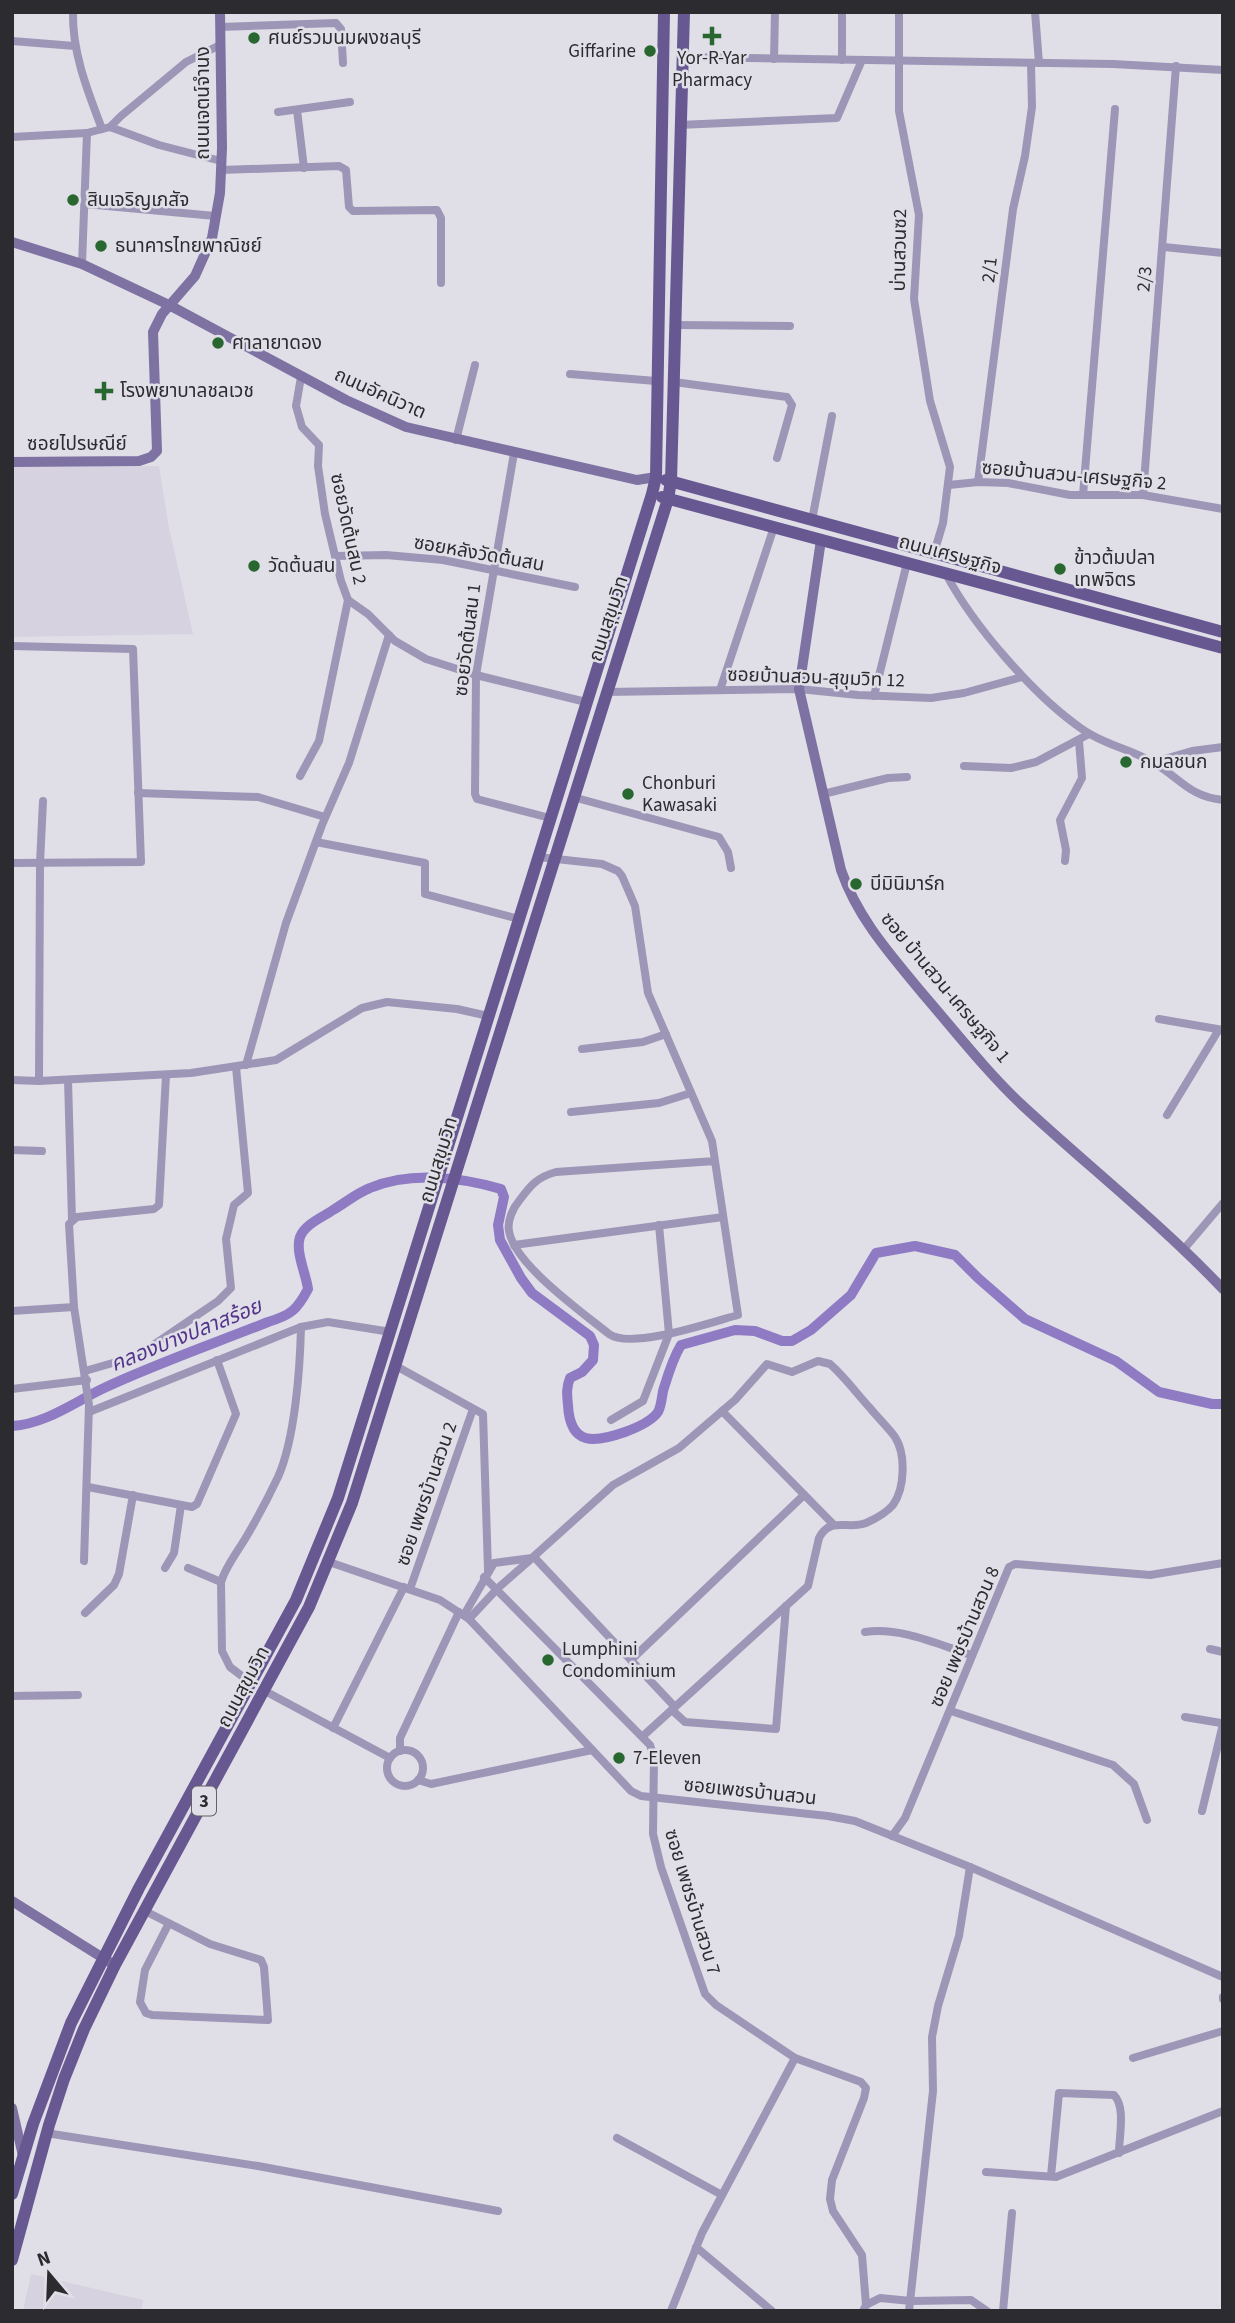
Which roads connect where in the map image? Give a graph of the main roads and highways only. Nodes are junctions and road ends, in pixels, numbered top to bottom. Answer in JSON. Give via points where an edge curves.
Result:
{"nodes":[{"id":1,"x":664,"y":12,"type":"edge"},
{"id":2,"x":684,"y":12,"type":"edge"},
{"id":3,"x":656,"y":477,"type":"junction"},
{"id":4,"x":671,"y":481,"type":"junction"},
{"id":5,"x":652,"y":494,"type":"junction"},
{"id":6,"x":668,"y":499,"type":"junction"},
{"id":7,"x":1223,"y":632,"type":"edge"},
{"id":8,"x":1223,"y":648,"type":"edge"},
{"id":9,"x":411,"y":1266,"type":"junction"},
{"id":10,"x":425,"y":1271,"type":"junction"},
{"id":11,"x":12,"y":2194,"type":"edge"},
{"id":12,"x":12,"y":2260,"type":"edge"}],
"edges":[{"from":1,"to":3,"type":"main road","name":"ถนนสุขุมวิท"},
{"from":2,"to":4,"type":"main road","name":"ถนนสุขุมวิท"},
{"from":3,"to":4,"type":"main road","name":"ถนนเศรษฐกิจ"},
{"from":3,"to":5,"type":"main road","name":"ถนนสุขุมวิท"},
{"from":4,"to":6,"type":"main road","name":"ถนนสุขุมวิท"},
{"from":4,"to":7,"type":"main road","name":"ถนนเศรษฐกิจ"},
{"from":5,"to":6,"type":"main road","name":"ถนนเศรษฐกิจ"},
{"from":5,"to":9,"type":"main road","name":"ถนนสุขุมวิท"},
{"from":6,"to":8,"type":"main road","name":"ถนนเศรษฐกิจ"},
{"from":6,"to":10,"type":"main road","name":"ถนนสุขุมวิท"},
{"from":9,"to":10,"type":"main road"},
{"from":9,"to":11,"type":"main road","name":"ถนนสุขุมวิท","number":"3","via":[[316,1556],[102,1958],[60,2048]]},
{"from":10,"to":12,"type":"main road","name":"ถนนสุขุมวิท","number":"3","via":[[329,1562],[84,2029],[46,2133]]}]}
